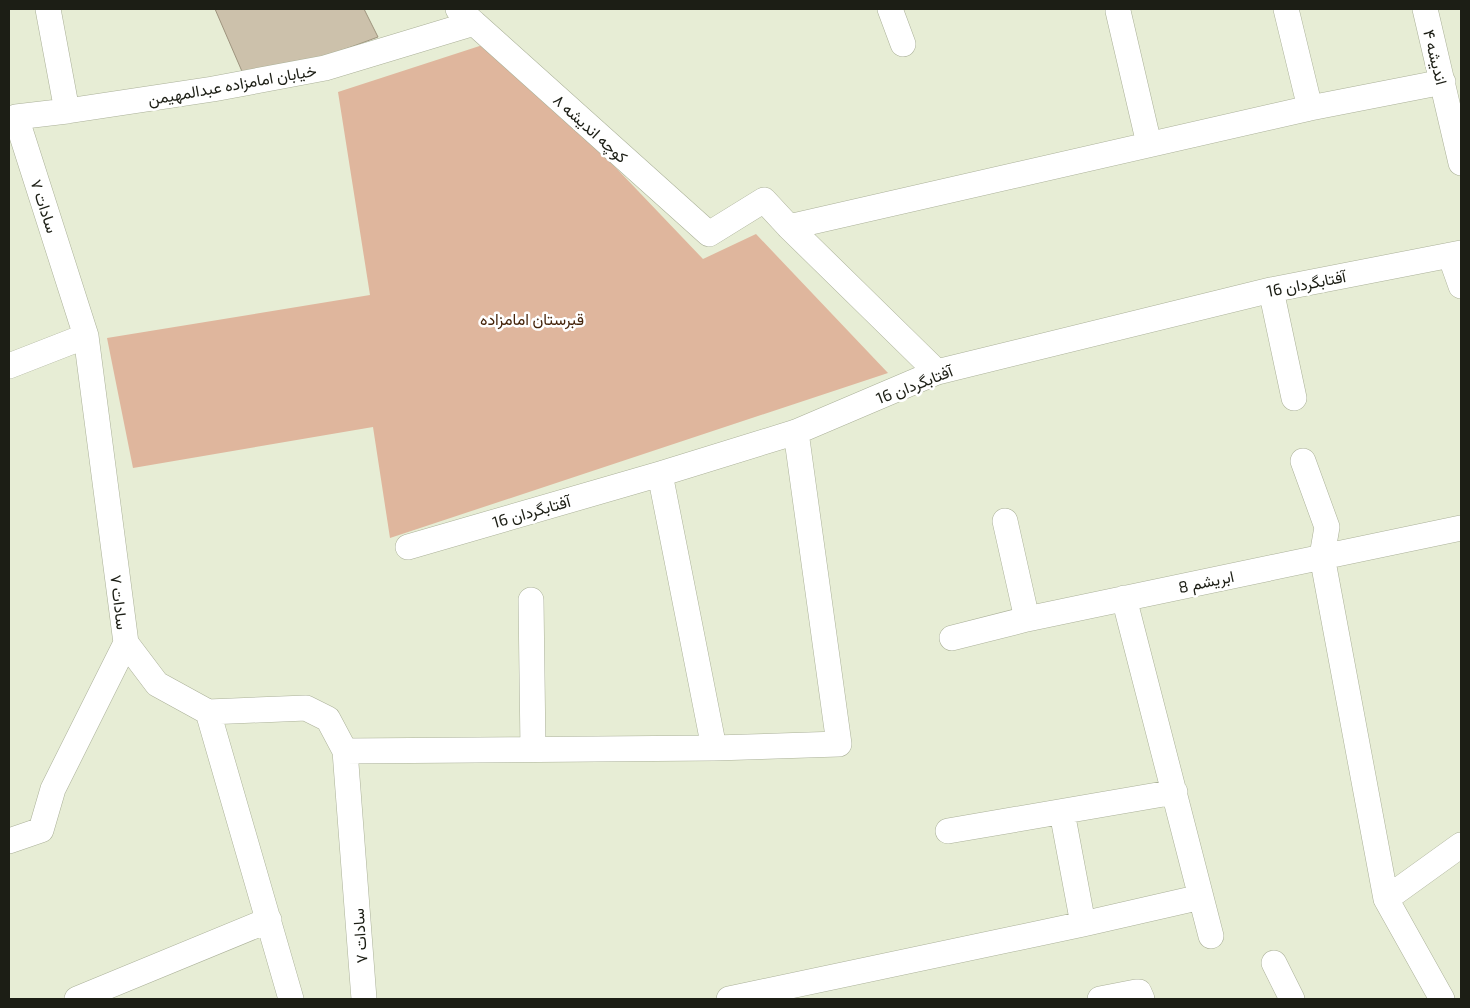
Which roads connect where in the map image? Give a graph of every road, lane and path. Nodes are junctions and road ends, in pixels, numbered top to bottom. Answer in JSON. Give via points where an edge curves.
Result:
{"nodes":[{"id":1,"x":48,"y":9,"type":"edge"},
{"id":2,"x":890,"y":9,"type":"edge"},
{"id":3,"x":1286,"y":9,"type":"edge"},
{"id":4,"x":1425,"y":9,"type":"edge"},
{"id":5,"x":1118,"y":11,"type":"dead end"},
{"id":6,"x":466,"y":16,"type":"edge"},
{"id":7,"x":903,"y":44,"type":"dead end"},
{"id":8,"x":1442,"y":82,"type":"junction"},
{"id":9,"x":1310,"y":108,"type":"junction"},
{"id":10,"x":67,"y":112,"type":"junction"},
{"id":11,"x":13,"y":118,"type":"edge"},
{"id":12,"x":1456,"y":120,"type":"edge"},
{"id":13,"x":1149,"y":144,"type":"junction"},
{"id":14,"x":1461,"y":163,"type":"edge"},
{"id":15,"x":789,"y":227,"type":"junction"},
{"id":16,"x":1456,"y":254,"type":"edge"},
{"id":17,"x":1461,"y":286,"type":"edge"},
{"id":18,"x":1271,"y":290,"type":"junction"},
{"id":19,"x":86,"y":336,"type":"junction"},
{"id":20,"x":9,"y":366,"type":"edge"},
{"id":21,"x":937,"y":372,"type":"junction"},
{"id":22,"x":1294,"y":398,"type":"dead end"},
{"id":23,"x":796,"y":432,"type":"junction"},
{"id":24,"x":1303,"y":461,"type":"dead end"},
{"id":25,"x":660,"y":474,"type":"junction"},
{"id":26,"x":1005,"y":520,"type":"dead end"},
{"id":27,"x":1461,"y":528,"type":"edge"},
{"id":28,"x":408,"y":547,"type":"dead end"},
{"id":29,"x":1322,"y":556,"type":"junction"},
{"id":30,"x":1124,"y":598,"type":"junction"},
{"id":31,"x":531,"y":600,"type":"dead end"},
{"id":32,"x":1027,"y":619,"type":"junction"},
{"id":33,"x":952,"y":638,"type":"dead end"},
{"id":34,"x":126,"y":643,"type":"junction"},
{"id":35,"x":208,"y":712,"type":"junction"},
{"id":36,"x":714,"y":748,"type":"junction"},
{"id":37,"x":533,"y":749,"type":"junction"},
{"id":38,"x":345,"y":751,"type":"junction"},
{"id":39,"x":1175,"y":792,"type":"junction"},
{"id":40,"x":1062,"y":812,"type":"junction"},
{"id":41,"x":948,"y":831,"type":"dead end"},
{"id":42,"x":9,"y":842,"type":"edge"},
{"id":43,"x":1461,"y":845,"type":"edge"},
{"id":44,"x":1201,"y":897,"type":"junction"},
{"id":45,"x":1386,"y":899,"type":"junction"},
{"id":46,"x":269,"y":920,"type":"junction"},
{"id":47,"x":1083,"y":924,"type":"junction"},
{"id":48,"x":1211,"y":936,"type":"dead end"},
{"id":49,"x":1274,"y":963,"type":"dead end"},
{"id":50,"x":77,"y":999,"type":"edge"},
{"id":51,"x":291,"y":999,"type":"edge"},
{"id":52,"x":364,"y":999,"type":"edge"},
{"id":53,"x":729,"y":999,"type":"edge"},
{"id":54,"x":1100,"y":999,"type":"edge"},
{"id":55,"x":1142,"y":999,"type":"edge"},
{"id":56,"x":1292,"y":999,"type":"edge"},
{"id":57,"x":1442,"y":999,"type":"edge"}],
"edges":[{"from":1,"to":10,"type":"street"},
{"from":2,"to":7,"type":"street"},
{"from":3,"to":9,"type":"street"},
{"from":4,"to":8,"type":"street","name":"اندیشه ۴"},
{"from":5,"to":13,"type":"street"},
{"from":6,"to":10,"type":"street","name":"خیابان امامزاده عبدالمهیمن","via":[[325,68]]},
{"from":6,"to":15,"type":"street","name":"کوچه اندیشه ۸","via":[[709,234],[764,200]]},
{"from":8,"to":9,"type":"street"},
{"from":8,"to":12,"type":"street","name":"اندیشه ۴"},
{"from":9,"to":13,"type":"street"},
{"from":10,"to":11,"type":"street","name":"خیابان امامزاده عبدالمهیمن"},
{"from":11,"to":19,"type":"street","name":"سادات ۷"},
{"from":12,"to":14,"type":"street","name":"اندیشه ۴"},
{"from":13,"to":15,"type":"street"},
{"from":15,"to":21,"type":"street"},
{"from":16,"to":17,"type":"street"},
{"from":16,"to":18,"type":"street","name":"آفتابگردان 16"},
{"from":18,"to":21,"type":"street","name":"آفتابگردان 16"},
{"from":18,"to":22,"type":"street"},
{"from":19,"to":20,"type":"street"},
{"from":19,"to":34,"type":"street","name":"سادات ۷"},
{"from":21,"to":23,"type":"street","name":"آفتابگردان 16"},
{"from":23,"to":25,"type":"street","name":"آفتابگردان 16"},
{"from":23,"to":36,"type":"street","via":[[839,744]]},
{"from":24,"to":29,"type":"street","via":[[1327,527]]},
{"from":25,"to":28,"type":"street","name":"آفتابگردان 16"},
{"from":25,"to":36,"type":"street"},
{"from":26,"to":32,"type":"street"},
{"from":27,"to":29,"type":"street","name":"ابریشم 8"},
{"from":29,"to":30,"type":"street","name":"ابریشم 8"},
{"from":29,"to":45,"type":"street"},
{"from":30,"to":32,"type":"street","name":"ابریشم 8"},
{"from":30,"to":39,"type":"street"},
{"from":31,"to":37,"type":"street"},
{"from":32,"to":33,"type":"street","name":"ابریشم 8"},
{"from":34,"to":35,"type":"street","name":"سادات ۷","via":[[158,684]]},
{"from":34,"to":42,"type":"street","via":[[53,789],[41,830]]},
{"from":35,"to":38,"type":"street","name":"سادات ۷","via":[[306,708],[328,719]]},
{"from":35,"to":46,"type":"street"},
{"from":36,"to":37,"type":"street"},
{"from":37,"to":38,"type":"street"},
{"from":38,"to":52,"type":"street","name":"سادات ۷"},
{"from":39,"to":40,"type":"street"},
{"from":39,"to":44,"type":"street"},
{"from":40,"to":41,"type":"street"},
{"from":40,"to":47,"type":"street"},
{"from":43,"to":45,"type":"street"},
{"from":44,"to":47,"type":"street"},
{"from":44,"to":48,"type":"street"},
{"from":45,"to":57,"type":"street"},
{"from":46,"to":50,"type":"street"},
{"from":46,"to":51,"type":"street"},
{"from":47,"to":53,"type":"street"},
{"from":49,"to":56,"type":"street"},
{"from":54,"to":55,"type":"street","via":[[1136,992]]}]}
